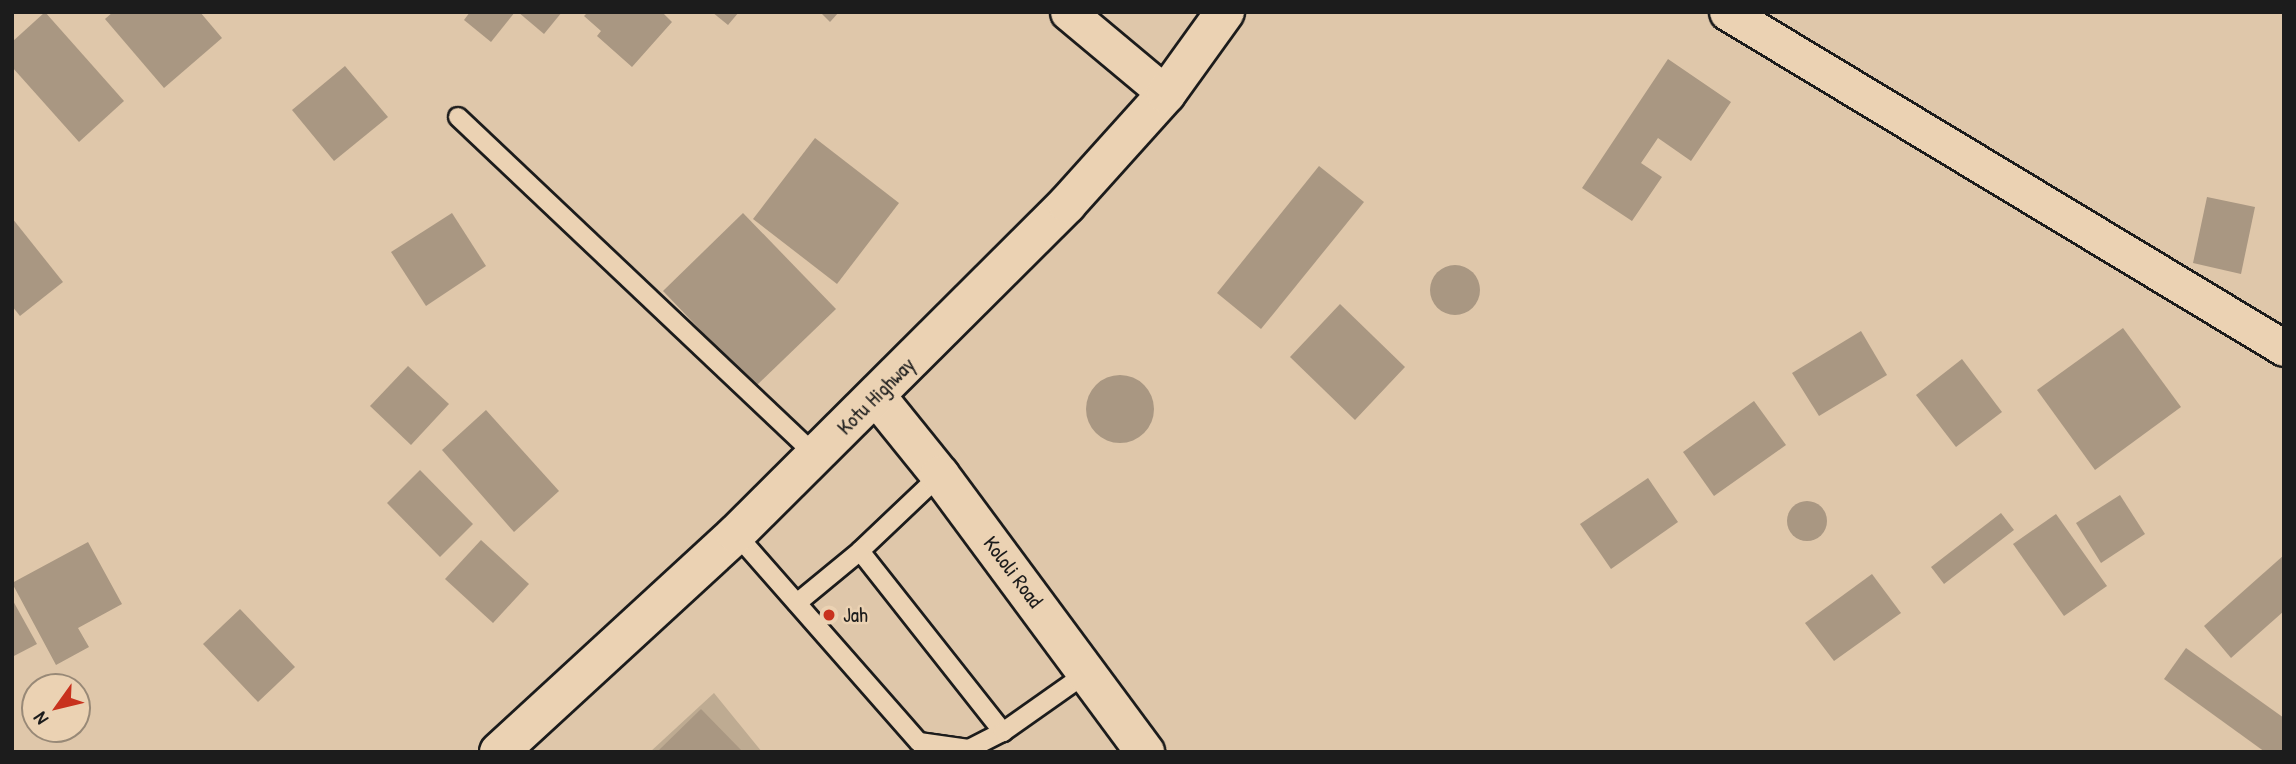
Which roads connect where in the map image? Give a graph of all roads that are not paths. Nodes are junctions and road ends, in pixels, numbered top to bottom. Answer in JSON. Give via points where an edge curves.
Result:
{"nodes":[{"id":1,"x":1068,"y":12,"type":"edge"},
{"id":2,"x":1225,"y":12,"type":"edge"},
{"id":3,"x":1727,"y":12,"type":"edge"},
{"id":4,"x":1166,"y":94,"type":"junction"},
{"id":5,"x":458,"y":117,"type":"dead end"},
{"id":6,"x":2284,"y":348,"type":"edge"},
{"id":7,"x":877,"y":397,"type":"junction"},
{"id":8,"x":816,"y":456,"type":"junction"},
{"id":9,"x":940,"y":475,"type":"junction"},
{"id":10,"x":736,"y":534,"type":"junction"},
{"id":11,"x":860,"y":551,"type":"junction"},
{"id":12,"x":797,"y":603,"type":"junction"},
{"id":13,"x":1088,"y":672,"type":"junction"},
{"id":14,"x":1003,"y":732,"type":"junction"},
{"id":15,"x":499,"y":752,"type":"edge"},
{"id":16,"x":1145,"y":752,"type":"edge"}],
"edges":[{"from":1,"to":4,"type":"street"},
{"from":2,"to":4,"type":"street","name":"Kotu Highway"},
{"from":3,"to":6,"type":"street"},
{"from":4,"to":7,"type":"street","name":"Kotu Highway","via":[[1067,204]]},
{"from":5,"to":8,"type":"lane"},
{"from":7,"to":8,"type":"street","name":"Kotu Highway"},
{"from":7,"to":9,"type":"street","name":"Kololi Road"},
{"from":8,"to":10,"type":"street","name":"Kotu Highway"},
{"from":9,"to":11,"type":"lane"},
{"from":9,"to":13,"type":"street","name":"Kololi Road"},
{"from":10,"to":12,"type":"lane"},
{"from":10,"to":15,"type":"street","name":"Kotu Highway"},
{"from":11,"to":12,"type":"lane"},
{"from":11,"to":14,"type":"lane"},
{"from":12,"to":14,"type":"lane","via":[[919,742],[968,749]]},
{"from":13,"to":14,"type":"lane"},
{"from":13,"to":16,"type":"street","name":"Kololi Road"}]}
